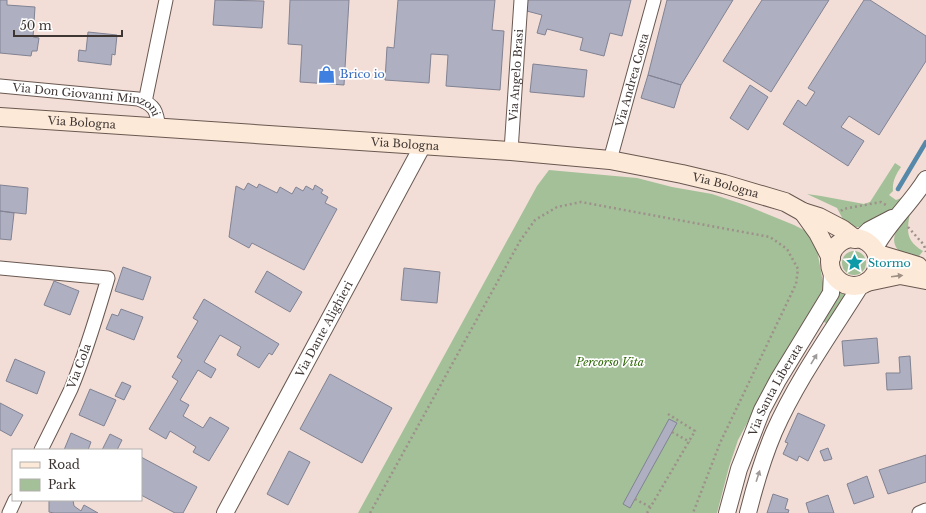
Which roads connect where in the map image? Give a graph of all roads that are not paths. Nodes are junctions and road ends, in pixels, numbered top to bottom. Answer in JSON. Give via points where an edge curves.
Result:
{"nodes":[{"id":1,"x":166,"y":0,"type":"edge"},
{"id":2,"x":522,"y":0,"type":"edge"},
{"id":3,"x":654,"y":0,"type":"edge"},
{"id":4,"x":0,"y":86,"type":"edge"},
{"id":5,"x":145,"y":102,"type":"junction"},
{"id":6,"x":0,"y":117,"type":"edge"},
{"id":7,"x":159,"y":129,"type":"junction"},
{"id":8,"x":423,"y":145,"type":"junction"},
{"id":9,"x":511,"y":151,"type":"junction"},
{"id":10,"x":610,"y":160,"type":"junction"},
{"id":11,"x":926,"y":180,"type":"edge"},
{"id":12,"x":803,"y":212,"type":"junction"},
{"id":13,"x":897,"y":216,"type":"junction"},
{"id":14,"x":858,"y":239,"type":"junction"},
{"id":15,"x":875,"y":253,"type":"junction"},
{"id":16,"x":832,"y":264,"type":"junction"},
{"id":17,"x":0,"y":268,"type":"edge"},
{"id":18,"x":926,"y":276,"type":"edge"},
{"id":19,"x":926,"y":280,"type":"edge"},
{"id":20,"x":864,"y":283,"type":"junction"},
{"id":21,"x":41,"y":449,"type":"edge"},
{"id":22,"x":14,"y":501,"type":"edge"},
{"id":23,"x":926,"y":510,"type":"edge"},
{"id":24,"x":8,"y":513,"type":"edge"},
{"id":25,"x":224,"y":513,"type":"edge"},
{"id":26,"x":727,"y":513,"type":"edge"},
{"id":27,"x":748,"y":513,"type":"edge"},
{"id":28,"x":919,"y":513,"type":"edge"}],
"edges":[{"from":1,"to":5,"type":"street"},
{"from":2,"to":9,"type":"street","name":"Via Angelo Brasi"},
{"from":3,"to":10,"type":"street","name":"Via Andrea Costa"},
{"from":4,"to":5,"type":"street","name":"Via Don Giovanni Minzoni","via":[[127,97]]},
{"from":5,"to":7,"type":"street","name":"Via Don Giovanni Minzoni","via":[[155,110]]},
{"from":6,"to":7,"type":"main road","name":"Via Bologna"},
{"from":7,"to":8,"type":"main road","name":"Via Bologna"},
{"from":8,"to":9,"type":"main road","name":"Via Bologna"},
{"from":8,"to":25,"type":"street","name":"Via Dante Alighieri"},
{"from":9,"to":10,"type":"main road","name":"Via Bologna"},
{"from":10,"to":12,"type":"main road","name":"Via Bologna","via":[[724,184],[785,202]]},
{"from":11,"to":13,"type":"street"},
{"from":12,"to":14,"type":"main road","name":"Via Bologna"},
{"from":12,"to":16,"type":"main road","name":"Via Bologna","via":[[825,244]]},
{"from":13,"to":14,"type":"street","via":[[869,230]]},
{"from":13,"to":15,"type":"street","via":[[883,234]]},
{"from":14,"to":15,"type":"main road","via":[[869,244]]},
{"from":14,"to":16,"type":"main road","via":[[842,242],[837,246]]},
{"from":15,"to":18,"type":"main road","via":[[918,266]]},
{"from":15,"to":20,"type":"main road","via":[[878,263],[876,270],[873,277]]},
{"from":16,"to":20,"type":"main road","via":[[835,277],[844,284],[856,286]]},
{"from":16,"to":26,"type":"street","name":"Via Santa Liberata","via":[[831,293],[762,410],[739,469]]},
{"from":17,"to":21,"type":"street","name":"Via Cola","via":[[108,278],[80,366]]},
{"from":20,"to":19,"type":"main road","one_way":true,"via":[[900,275]]},
{"from":27,"to":20,"type":"street","name":"Via Santa Liberata","one_way":true,"via":[[766,453],[787,406]]},
{"from":22,"to":24,"type":"street"},
{"from":23,"to":28,"type":"street"}]}
